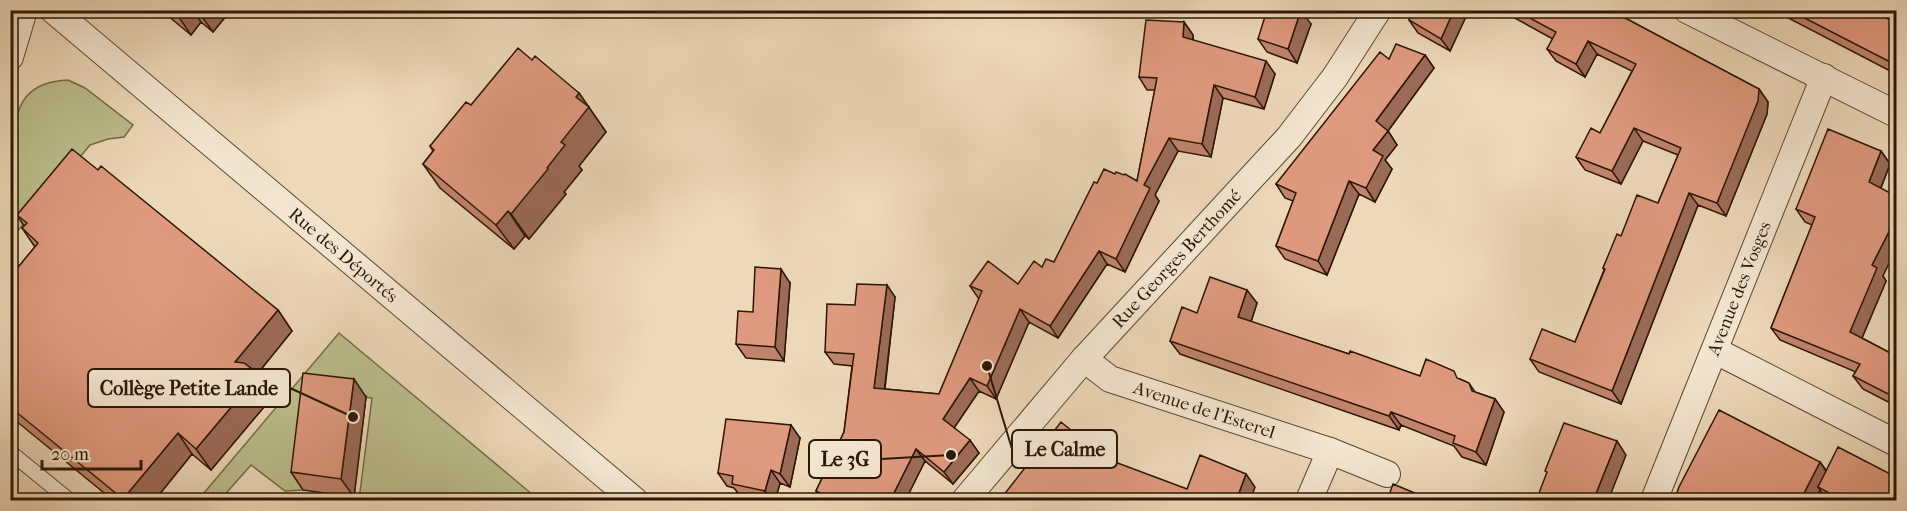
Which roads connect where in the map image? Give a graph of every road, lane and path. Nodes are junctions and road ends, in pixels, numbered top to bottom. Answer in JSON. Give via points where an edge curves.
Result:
{"nodes":[{"id":1,"x":24,"y":10,"type":"edge"},
{"id":2,"x":53,"y":10,"type":"edge"},
{"id":3,"x":1378,"y":10,"type":"edge"},
{"id":4,"x":1687,"y":10,"type":"edge"},
{"id":5,"x":10,"y":57,"type":"edge"},
{"id":6,"x":1824,"y":77,"type":"junction"},
{"id":7,"x":1896,"y":114,"type":"edge"},
{"id":8,"x":1716,"y":351,"type":"junction"},
{"id":9,"x":1084,"y":359,"type":"junction"},
{"id":10,"x":1896,"y":443,"type":"edge"},
{"id":11,"x":1330,"y":451,"type":"junction"},
{"id":12,"x":10,"y":452,"type":"edge"},
{"id":13,"x":1387,"y":474,"type":"dead end"},
{"id":14,"x":69,"y":501,"type":"edge"},
{"id":15,"x":634,"y":501,"type":"edge"},
{"id":16,"x":965,"y":501,"type":"edge"},
{"id":17,"x":1309,"y":501,"type":"edge"},
{"id":18,"x":1654,"y":501,"type":"edge"}],
"edges":[{"from":1,"to":5,"type":"street"},
{"from":2,"to":15,"type":"street","name":"Rue des Déportés"},
{"from":3,"to":9,"type":"street","name":"Rue Georges Berthomé","via":[[1335,77],[1288,136]]},
{"from":4,"to":6,"type":"street"},
{"from":6,"to":7,"type":"street"},
{"from":6,"to":8,"type":"street","name":"Avenue des Vosges"},
{"from":8,"to":10,"type":"street"},
{"from":8,"to":18,"type":"street","name":"Avenue des Vosges"},
{"from":9,"to":11,"type":"street","name":"Avenue de l'Esterel","via":[[1110,379]]},
{"from":9,"to":16,"type":"street","name":"Rue Georges Berthomé"},
{"from":11,"to":13,"type":"street","name":"Avenue de l'Esterel"},
{"from":11,"to":17,"type":"street"},
{"from":12,"to":14,"type":"lane"}]}
